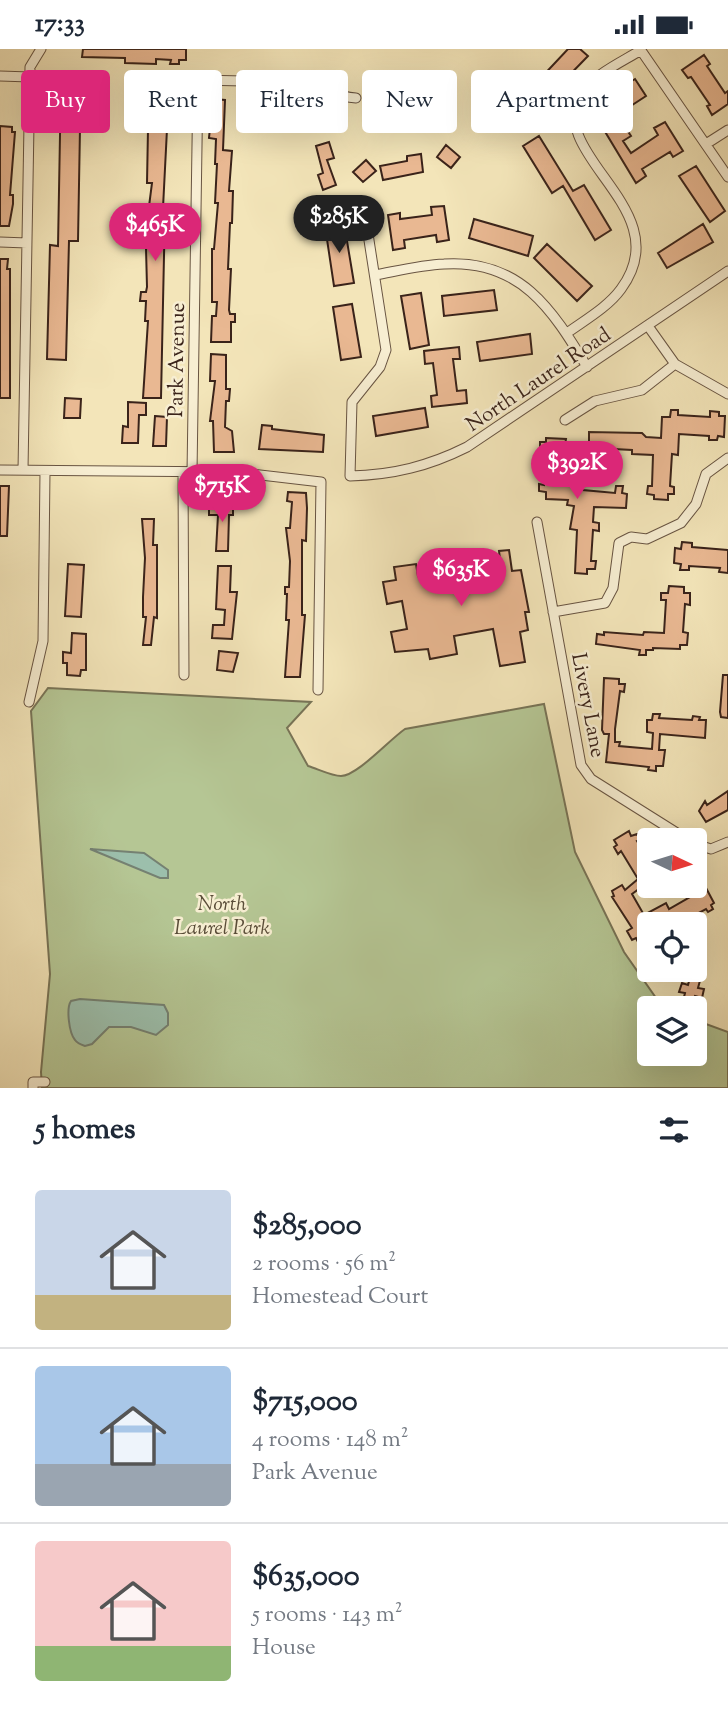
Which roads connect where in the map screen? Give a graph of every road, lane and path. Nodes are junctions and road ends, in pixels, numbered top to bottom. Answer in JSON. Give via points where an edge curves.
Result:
{"nodes":[{"id":1,"x":41,"y":49,"type":"edge"},
{"id":2,"x":640,"y":49,"type":"edge"},
{"id":3,"x":30,"y":70,"type":"edge"},
{"id":4,"x":0,"y":76,"type":"edge"},
{"id":5,"x":21,"y":76,"type":"edge"},
{"id":6,"x":356,"y":98,"type":"dead end"},
{"id":7,"x":728,"y":130,"type":"edge"},
{"id":8,"x":29,"y":133,"type":"edge"},
{"id":9,"x":706,"y":144,"type":"junction"},
{"id":10,"x":728,"y":177,"type":"edge"},
{"id":11,"x":364,"y":208,"type":"dead end"},
{"id":12,"x":0,"y":242,"type":"edge"},
{"id":13,"x":27,"y":243,"type":"junction"},
{"id":14,"x":728,"y":271,"type":"edge"},
{"id":15,"x":375,"y":275,"type":"junction"},
{"id":16,"x":648,"y":325,"type":"junction"},
{"id":17,"x":567,"y":333,"type":"junction"},
{"id":18,"x":675,"y":364,"type":"junction"},
{"id":19,"x":587,"y":367,"type":"junction"},
{"id":20,"x":728,"y":394,"type":"edge"},
{"id":21,"x":565,"y":420,"type":"dead end"},
{"id":22,"x":728,"y":459,"type":"edge"},
{"id":23,"x":0,"y":470,"type":"edge"},
{"id":24,"x":23,"y":471,"type":"junction"},
{"id":25,"x":45,"y":472,"type":"junction"},
{"id":26,"x":188,"y":473,"type":"junction"},
{"id":27,"x":537,"y":522,"type":"dead end"},
{"id":28,"x":554,"y":612,"type":"junction"},
{"id":29,"x":184,"y":675,"type":"dead end"},
{"id":30,"x":318,"y":690,"type":"dead end"},
{"id":31,"x":29,"y":702,"type":"dead end"},
{"id":32,"x":669,"y":828,"type":"edge"},
{"id":33,"x":728,"y":842,"type":"edge"},
{"id":34,"x":707,"y":848,"type":"edge"},
{"id":35,"x":45,"y":1082,"type":"dead end"},
{"id":36,"x":33,"y":1088,"type":"edge"}],
"edges":[{"from":1,"to":3,"type":"street"},
{"from":2,"to":9,"type":"street"},
{"from":2,"to":17,"type":"street","via":[[591,82],[575,109],[579,139],[629,214],[635,238],[632,265],[621,289]]},
{"from":4,"to":5,"type":"street"},
{"from":6,"to":26,"type":"street","name":"Park Avenue","via":[[341,97],[309,83],[198,80]]},
{"from":7,"to":9,"type":"street"},
{"from":8,"to":13,"type":"street"},
{"from":9,"to":10,"type":"street"},
{"from":11,"to":15,"type":"street"},
{"from":12,"to":13,"type":"street"},
{"from":13,"to":24,"type":"street"},
{"from":14,"to":16,"type":"street","name":"North Laurel Road"},
{"from":15,"to":17,"type":"street","via":[[442,264],[493,269],[535,293]]},
{"from":15,"to":19,"type":"street","name":"North Laurel Road","via":[[386,350],[380,367],[352,402],[350,476],[397,473],[445,458]]},
{"from":16,"to":18,"type":"street"},
{"from":16,"to":19,"type":"street","name":"North Laurel Road"},
{"from":17,"to":19,"type":"street"},
{"from":18,"to":20,"type":"street"},
{"from":18,"to":21,"type":"street","via":[[642,390],[595,401]]},
{"from":22,"to":28,"type":"street","via":[[706,474],[696,503],[681,523],[647,539],[631,537],[619,543],[613,588],[605,603]]},
{"from":23,"to":24,"type":"street"},
{"from":24,"to":25,"type":"street"},
{"from":25,"to":26,"type":"street"},
{"from":25,"to":31,"type":"street","via":[[43,641]]},
{"from":26,"to":29,"type":"street","name":"Park Avenue"},
{"from":26,"to":30,"type":"street","via":[[249,472],[321,482]]},
{"from":27,"to":28,"type":"street","name":"Livery Lane"},
{"from":28,"to":32,"type":"street","name":"Livery Lane","via":[[581,765],[591,779]]},
{"from":33,"to":34,"type":"street"},
{"from":35,"to":36,"type":"street","via":[[33,1082]]}]}
